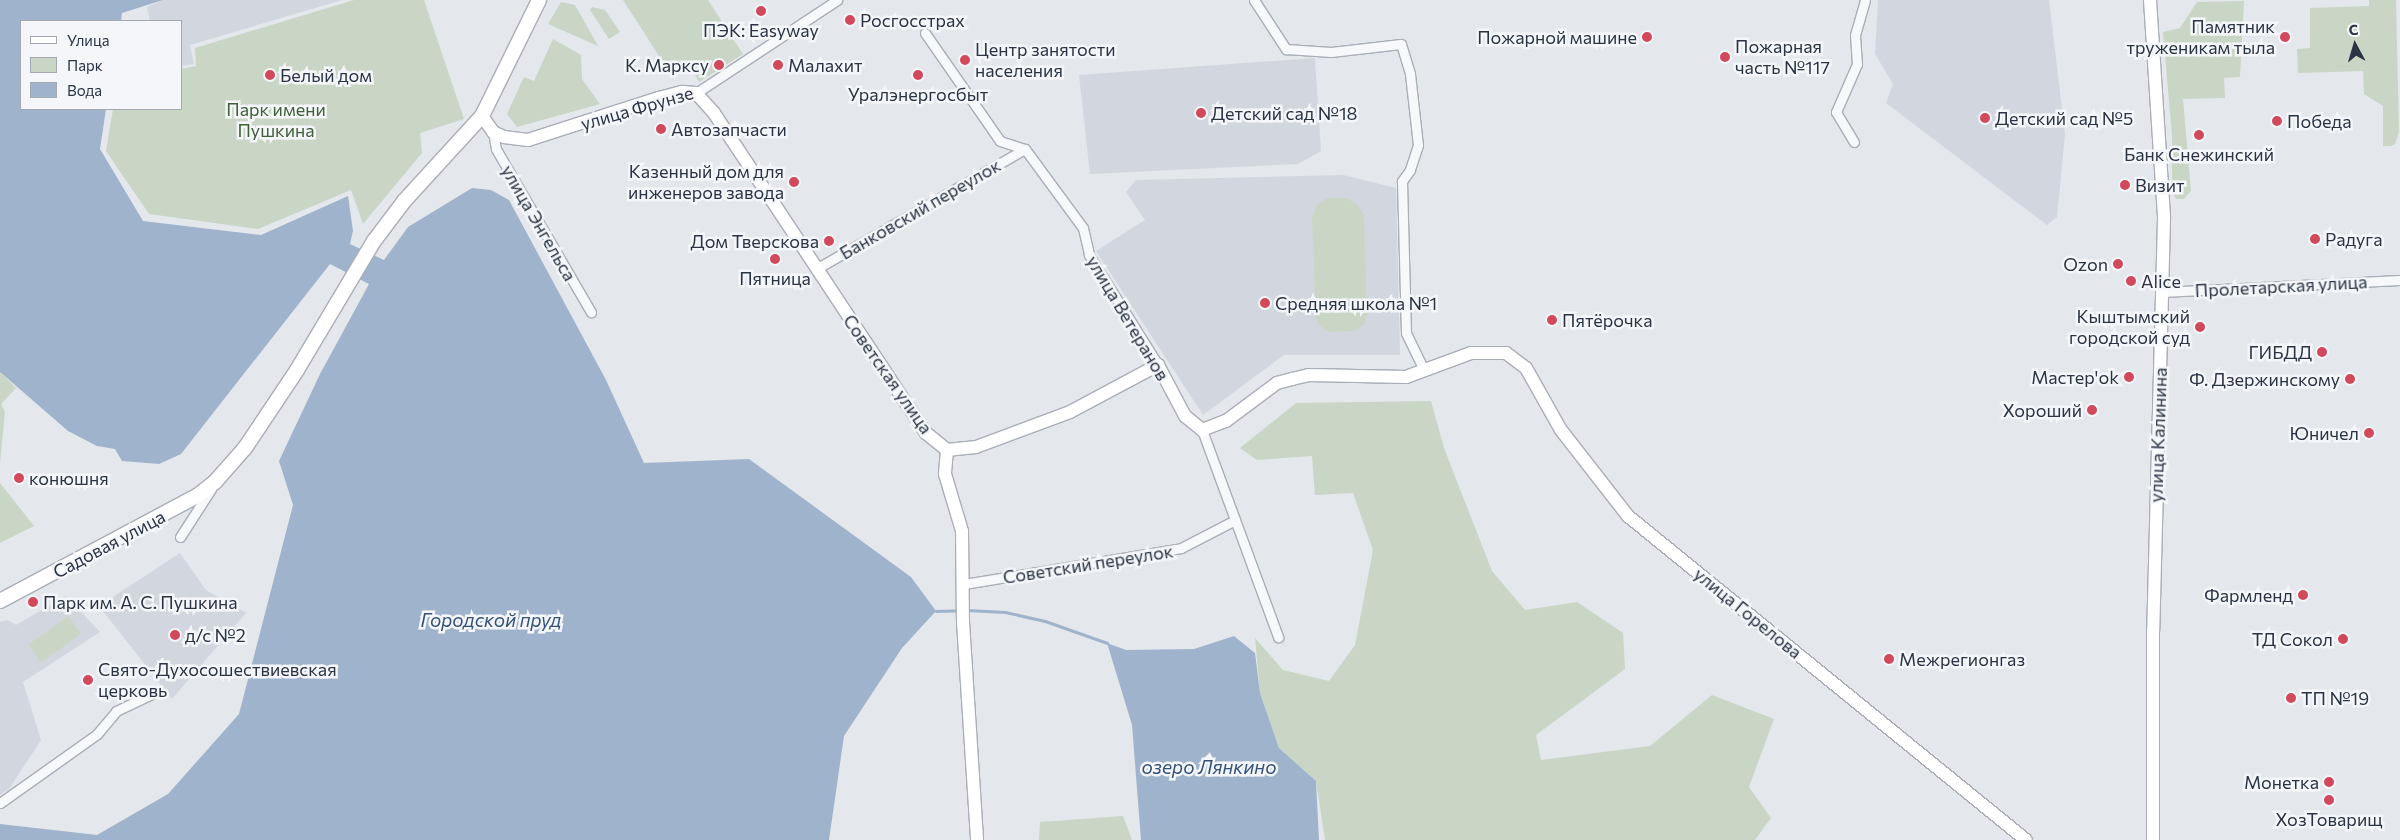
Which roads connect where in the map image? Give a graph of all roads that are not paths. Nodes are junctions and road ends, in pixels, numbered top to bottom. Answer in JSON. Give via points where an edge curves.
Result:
{"nodes":[{"id":1,"x":539,"y":0,"type":"edge"},
{"id":2,"x":836,"y":0,"type":"edge"},
{"id":3,"x":1254,"y":0,"type":"edge"},
{"id":4,"x":1865,"y":0,"type":"edge"},
{"id":5,"x":2150,"y":0,"type":"edge"},
{"id":6,"x":925,"y":33,"type":"dead end"},
{"id":7,"x":696,"y":93,"type":"junction"},
{"id":8,"x":482,"y":116,"type":"junction"},
{"id":9,"x":493,"y":132,"type":"junction"},
{"id":10,"x":1854,"y":142,"type":"dead end"},
{"id":11,"x":1025,"y":149,"type":"junction"},
{"id":12,"x":816,"y":269,"type":"junction"},
{"id":13,"x":2400,"y":280,"type":"edge"},
{"id":14,"x":2162,"y":292,"type":"junction"},
{"id":15,"x":591,"y":312,"type":"dead end"},
{"id":16,"x":1158,"y":365,"type":"junction"},
{"id":17,"x":1424,"y":370,"type":"junction"},
{"id":18,"x":1202,"y":430,"type":"junction"},
{"id":19,"x":947,"y":450,"type":"junction"},
{"id":20,"x":215,"y":482,"type":"junction"},
{"id":21,"x":1235,"y":520,"type":"junction"},
{"id":22,"x":180,"y":537,"type":"dead end"},
{"id":23,"x":964,"y":584,"type":"junction"},
{"id":24,"x":0,"y":602,"type":"edge"},
{"id":25,"x":1278,"y":637,"type":"dead end"},
{"id":26,"x":156,"y":692,"type":"dead end"},
{"id":27,"x":0,"y":803,"type":"edge"},
{"id":28,"x":977,"y":840,"type":"edge"},
{"id":29,"x":2026,"y":840,"type":"edge"},
{"id":30,"x":2152,"y":840,"type":"edge"}],
"edges":[{"from":1,"to":8,"type":"main road","name":"Садовая улица"},
{"from":2,"to":7,"type":"street","name":"улица Фрунзе"},
{"from":3,"to":17,"type":"street","via":[[1286,49],[1331,52],[1401,44],[1410,74],[1418,145],[1410,170],[1402,181],[1406,333]]},
{"from":4,"to":10,"type":"street","via":[[1854,35],[1857,64],[1836,112]]},
{"from":5,"to":14,"type":"street","name":"улица Калинина","via":[[2162,151]]},
{"from":6,"to":11,"type":"street","via":[[1000,141]]},
{"from":7,"to":9,"type":"street","name":"улица Фрунзе","via":[[682,92],[659,98],[542,138],[515,140]]},
{"from":7,"to":12,"type":"street","name":"Советская улица","via":[[714,112]]},
{"from":8,"to":9,"type":"street"},
{"from":8,"to":20,"type":"main road","name":"Садовая улица","via":[[405,200],[374,241],[298,370],[245,448]]},
{"from":9,"to":15,"type":"street","name":"улица Энгельса","via":[[496,149]]},
{"from":11,"to":12,"type":"street","name":"Банковский переулок"},
{"from":11,"to":16,"type":"street","name":"улица Ветеранов","via":[[1082,228],[1088,256]]},
{"from":12,"to":19,"type":"street","name":"Советская улица","via":[[926,433]]},
{"from":13,"to":14,"type":"street","name":"Пролетарская улица"},
{"from":14,"to":30,"type":"street","name":"улица Калинина","via":[[2153,631]]},
{"from":16,"to":18,"type":"street","name":"улица Ветеранов","via":[[1184,416]]},
{"from":16,"to":19,"type":"street","via":[[1070,412],[976,447]]},
{"from":17,"to":18,"type":"street","via":[[1388,379],[1309,375],[1292,378],[1277,383],[1226,421]]},
{"from":17,"to":29,"type":"street","name":"улица Горелова","via":[[1471,353],[1506,353],[1526,368],[1561,430],[1628,516]]},
{"from":18,"to":21,"type":"street","via":[[1201,436],[1217,467]]},
{"from":19,"to":23,"type":"street","name":"Советская улица","via":[[945,474],[962,531]]},
{"from":20,"to":22,"type":"street","name":"Садовая улица"},
{"from":20,"to":24,"type":"main road","name":"Садовая улица","via":[[198,496]]},
{"from":21,"to":23,"type":"street","name":"Советский переулок","via":[[1181,548]]},
{"from":21,"to":25,"type":"street"},
{"from":23,"to":28,"type":"street","name":"Советская улица"},
{"from":26,"to":27,"type":"street","via":[[116,711],[97,734]]}]}
